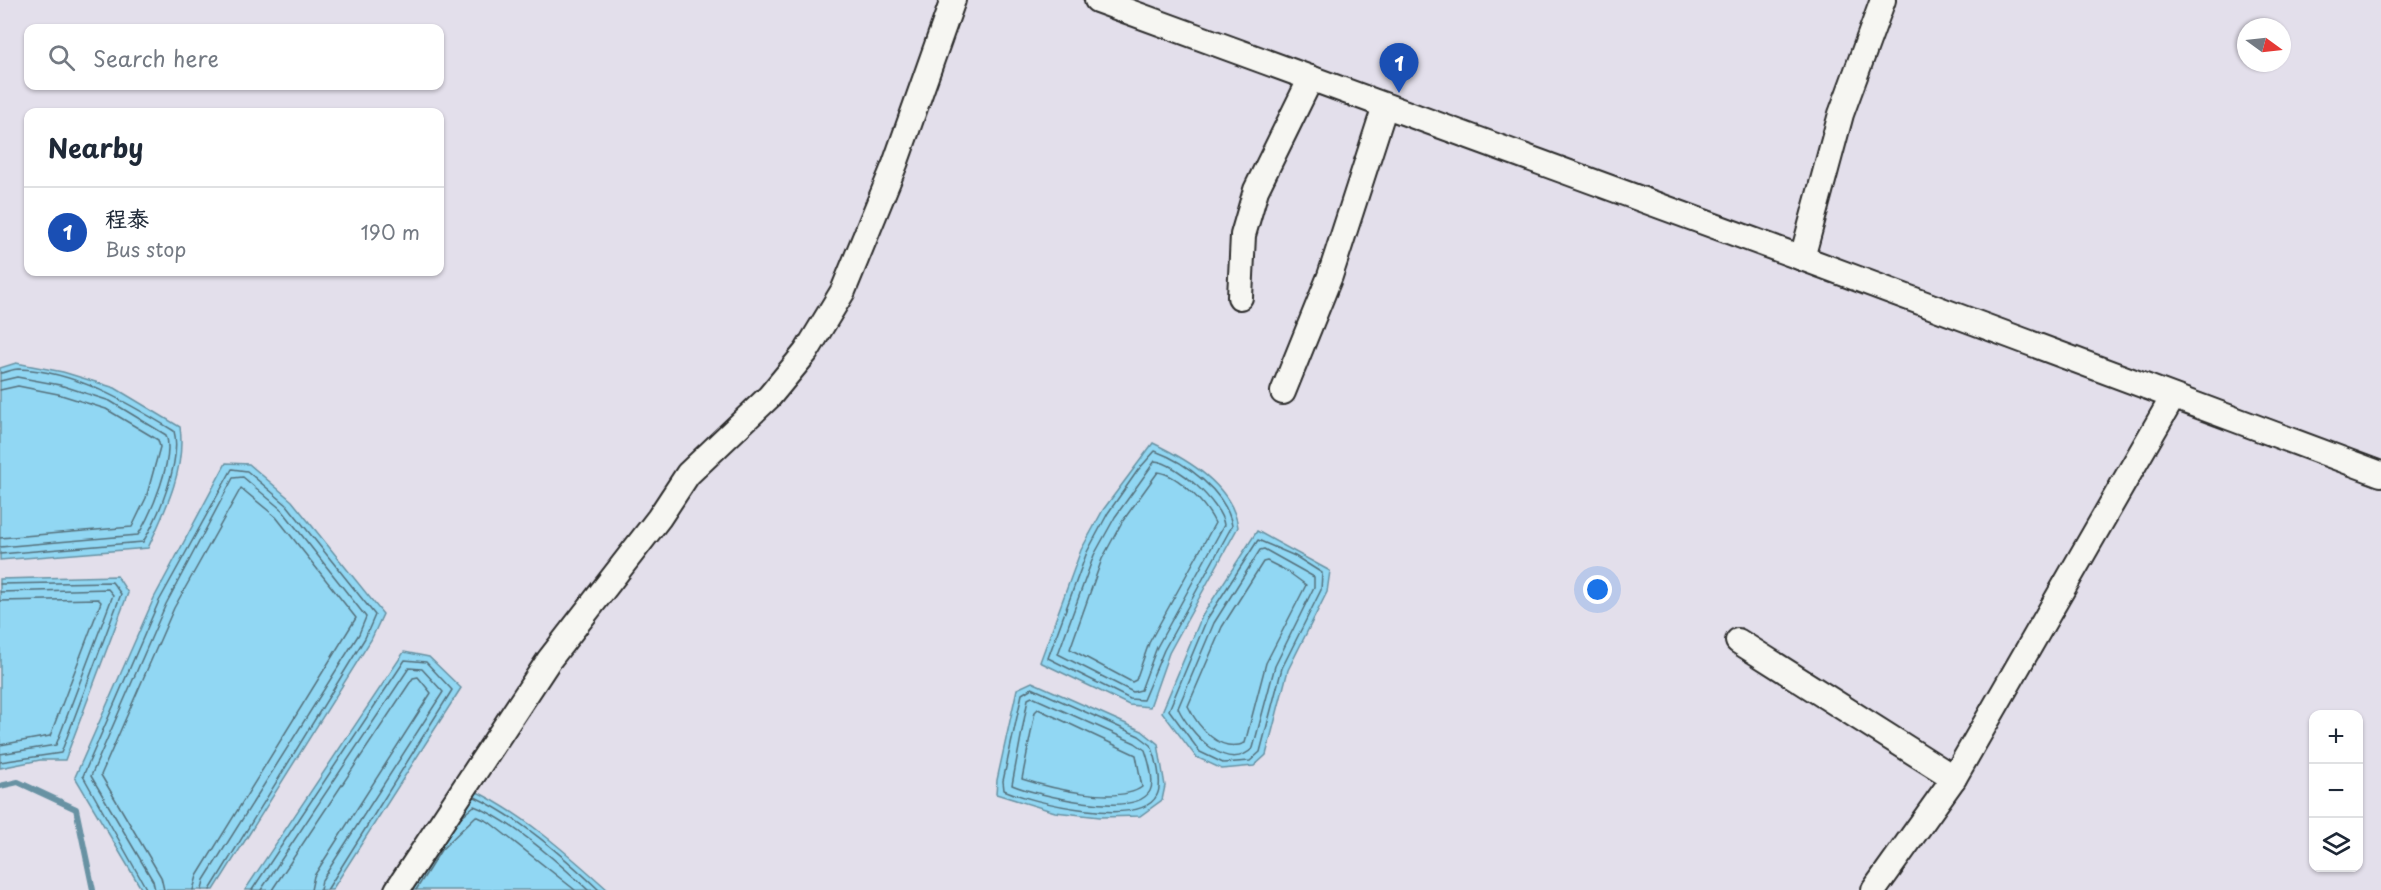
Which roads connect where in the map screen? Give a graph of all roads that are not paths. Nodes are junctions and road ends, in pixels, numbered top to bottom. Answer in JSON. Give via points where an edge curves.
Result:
{"nodes":[{"id":1,"x":953,"y":0,"type":"edge"},
{"id":2,"x":1097,"y":0,"type":"edge"},
{"id":3,"x":1883,"y":0,"type":"edge"},
{"id":4,"x":1311,"y":78,"type":"junction"},
{"id":5,"x":1385,"y":106,"type":"junction"},
{"id":6,"x":1802,"y":258,"type":"junction"},
{"id":7,"x":1240,"y":297,"type":"dead end"},
{"id":8,"x":1283,"y":392,"type":"dead end"},
{"id":9,"x":2173,"y":397,"type":"junction"},
{"id":10,"x":2381,"y":474,"type":"edge"},
{"id":11,"x":1738,"y":641,"type":"dead end"},
{"id":12,"x":1954,"y":778,"type":"junction"},
{"id":13,"x":397,"y":890,"type":"edge"},
{"id":14,"x":1874,"y":890,"type":"edge"}],
"edges":[{"from":1,"to":13,"type":"street","via":[[895,164],[843,291],[806,352],[769,398],[688,474],[659,518],[549,660]]},
{"from":2,"to":4,"type":"street"},
{"from":3,"to":6,"type":"street","via":[[1841,114]]},
{"from":4,"to":5,"type":"street"},
{"from":4,"to":7,"type":"street","via":[[1256,190],[1243,235]]},
{"from":5,"to":6,"type":"street"},
{"from":5,"to":8,"type":"street","via":[[1330,276]]},
{"from":6,"to":9,"type":"street"},
{"from":9,"to":10,"type":"street"},
{"from":9,"to":12,"type":"street"},
{"from":11,"to":12,"type":"street"},
{"from":12,"to":14,"type":"street"}]}
